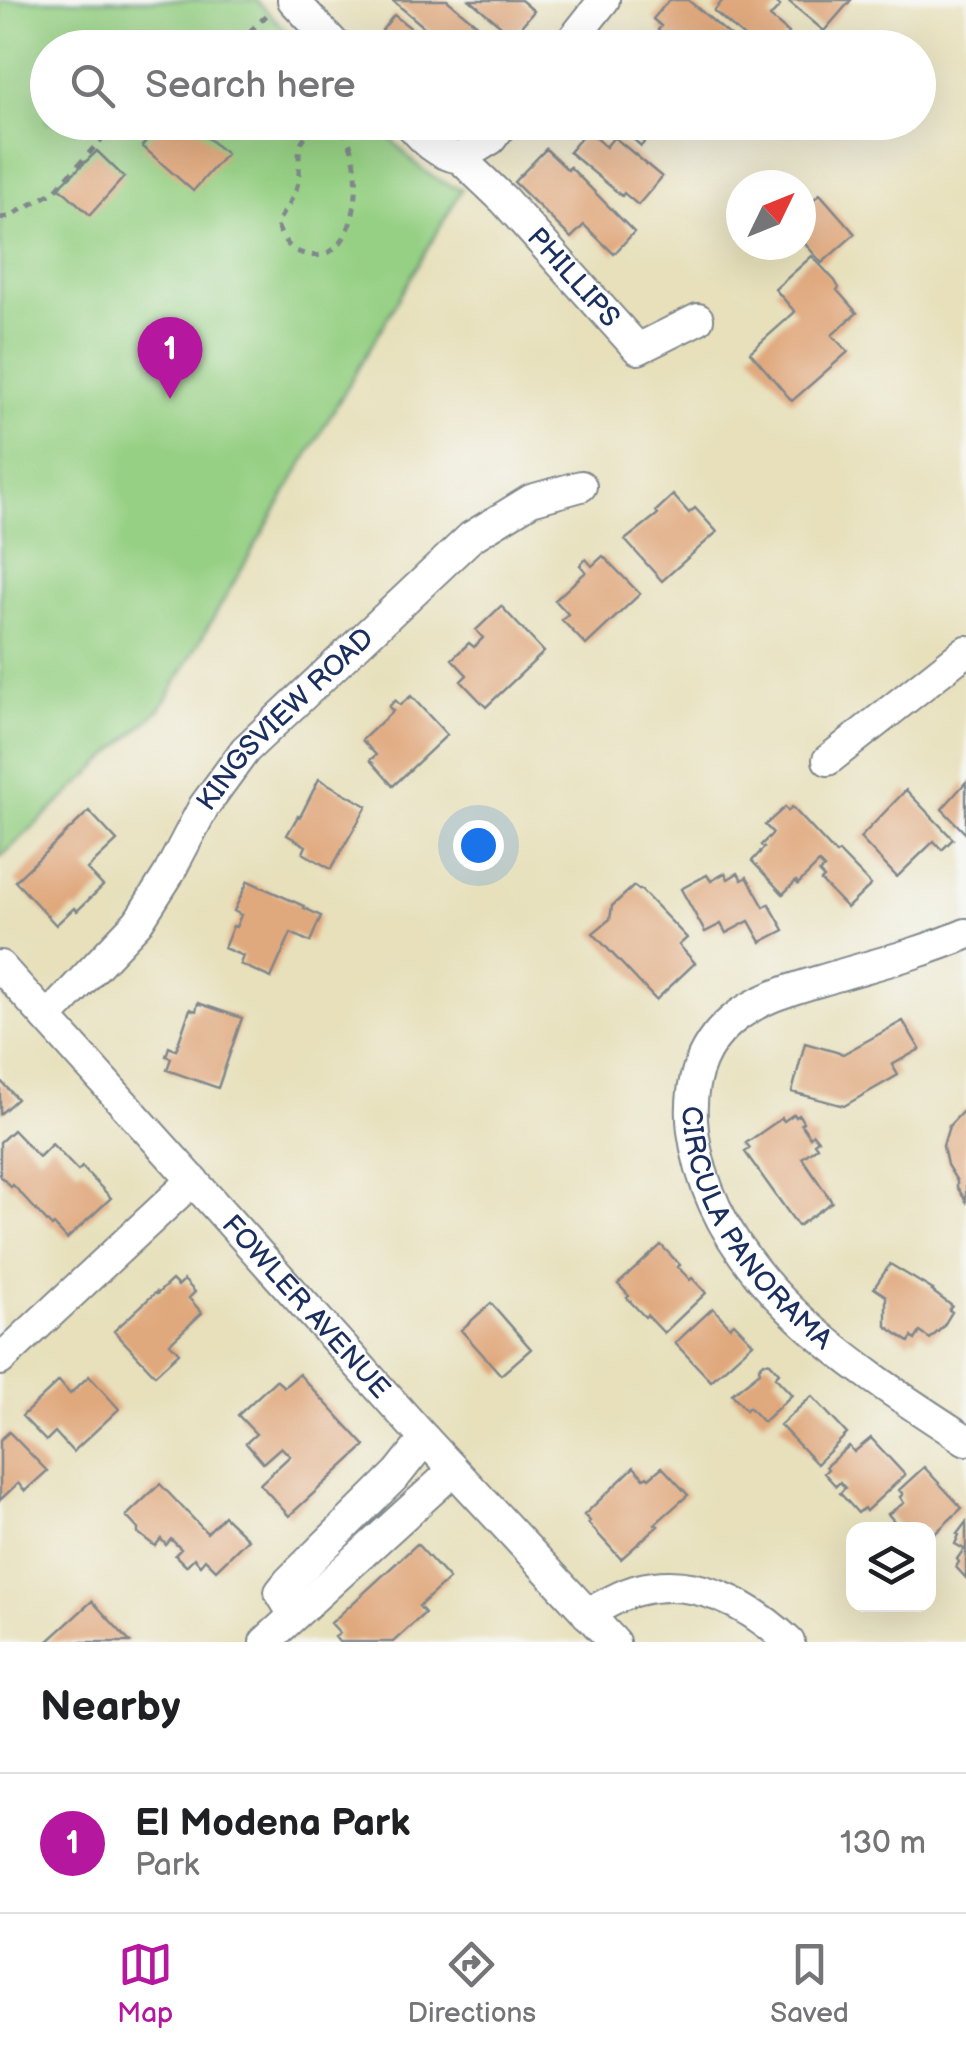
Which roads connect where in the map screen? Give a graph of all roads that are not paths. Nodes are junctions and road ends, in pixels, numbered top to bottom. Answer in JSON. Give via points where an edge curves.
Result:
{"nodes":[{"id":1,"x":604,"y":0,"type":"edge"},
{"id":2,"x":282,"y":5,"type":"edge"},
{"id":3,"x":315,"y":30,"type":"edge"},
{"id":4,"x":580,"y":30,"type":"edge"},
{"id":5,"x":425,"y":140,"type":"edge"},
{"id":6,"x":489,"y":140,"type":"edge"},
{"id":7,"x":460,"y":158,"type":"junction"},
{"id":8,"x":698,"y":319,"type":"dead end"},
{"id":9,"x":581,"y":486,"type":"dead end"},
{"id":10,"x":966,"y":651,"type":"edge"},
{"id":11,"x":828,"y":760,"type":"dead end"},
{"id":12,"x":966,"y":934,"type":"edge"},
{"id":13,"x":0,"y":966,"type":"edge"},
{"id":14,"x":47,"y":1018,"type":"junction"},
{"id":15,"x":193,"y":1180,"type":"junction"},
{"id":16,"x":0,"y":1360,"type":"edge"},
{"id":17,"x":425,"y":1439,"type":"junction"},
{"id":18,"x":966,"y":1440,"type":"edge"},
{"id":19,"x":453,"y":1471,"type":"junction"},
{"id":20,"x":587,"y":1614,"type":"junction"},
{"id":21,"x":294,"y":1616,"type":"junction"},
{"id":22,"x":265,"y":1642,"type":"edge"},
{"id":23,"x":614,"y":1642,"type":"edge"},
{"id":24,"x":789,"y":1642,"type":"edge"}],
"edges":[{"from":1,"to":4,"type":"street"},
{"from":2,"to":3,"type":"street"},
{"from":5,"to":7,"type":"street"},
{"from":6,"to":7,"type":"street"},
{"from":7,"to":8,"type":"street","name":"PHILLIPS","via":[[638,350]]},
{"from":9,"to":14,"type":"street","name":"KINGSVIEW ROAD","via":[[531,500],[471,536],[245,750],[204,806],[138,922]]},
{"from":10,"to":11,"type":"street"},
{"from":12,"to":18,"type":"street","name":"CIRCULA PANORAMA","via":[[745,1010],[700,1062],[691,1114],[716,1210],[764,1283],[834,1347]]},
{"from":13,"to":14,"type":"street","name":"FOWLER AVENUE"},
{"from":14,"to":15,"type":"street","name":"FOWLER AVENUE"},
{"from":15,"to":16,"type":"street"},
{"from":15,"to":17,"type":"street","name":"FOWLER AVENUE"},
{"from":17,"to":19,"type":"street","name":"FOWLER AVENUE"},
{"from":17,"to":21,"type":"street","via":[[280,1592]]},
{"from":19,"to":20,"type":"street","name":"FOWLER AVENUE"},
{"from":19,"to":21,"type":"street"},
{"from":20,"to":23,"type":"street","name":"FOWLER AVENUE"},
{"from":20,"to":24,"type":"street","via":[[635,1590],[694,1587],[750,1611]]},
{"from":21,"to":22,"type":"street"}]}
